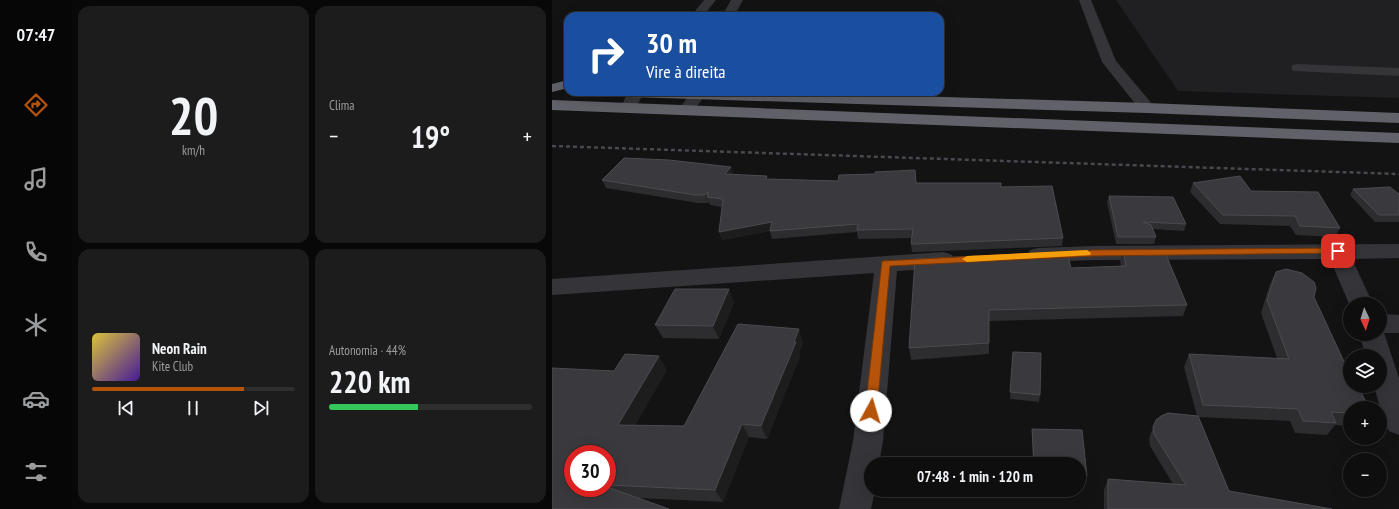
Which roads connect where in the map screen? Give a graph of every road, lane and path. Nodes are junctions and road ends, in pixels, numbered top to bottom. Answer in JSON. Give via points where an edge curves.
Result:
{"nodes":[{"id":1,"x":710,"y":0,"type":"edge"},
{"id":2,"x":737,"y":0,"type":"edge"},
{"id":3,"x":1085,"y":0,"type":"edge"},
{"id":4,"x":700,"y":12,"type":"edge"},
{"id":5,"x":730,"y":12,"type":"edge"},
{"id":6,"x":1297,"y":68,"type":"dead end"},
{"id":7,"x":1399,"y":72,"type":"edge"},
{"id":8,"x":564,"y":85,"type":"edge"},
{"id":9,"x":552,"y":88,"type":"edge"},
{"id":10,"x":564,"y":90,"type":"edge"},
{"id":11,"x":697,"y":96,"type":"edge"},
{"id":12,"x":789,"y":96,"type":"edge"},
{"id":13,"x":630,"y":100,"type":"edge"},
{"id":14,"x":552,"y":105,"type":"edge"},
{"id":15,"x":1147,"y":108,"type":"junction"},
{"id":16,"x":687,"y":109,"type":"junction"},
{"id":17,"x":1399,"y":118,"type":"edge"},
{"id":18,"x":1399,"y":138,"type":"edge"},
{"id":19,"x":1338,"y":251,"type":"junction"},
{"id":20,"x":1399,"y":251,"type":"edge"},
{"id":21,"x":1016,"y":256,"type":"edge"},
{"id":22,"x":963,"y":259,"type":"edge"},
{"id":23,"x":886,"y":263,"type":"junction"},
{"id":24,"x":552,"y":287,"type":"edge"},
{"id":25,"x":1358,"y":297,"type":"edge"},
{"id":26,"x":1387,"y":323,"type":"edge"},
{"id":27,"x":1399,"y":324,"type":"edge"},
{"id":28,"x":1387,"y":383,"type":"edge"},
{"id":29,"x":1399,"y":422,"type":"edge"},
{"id":30,"x":855,"y":509,"type":"edge"}],
"edges":[{"from":1,"to":4,"type":"street"},
{"from":2,"to":5,"type":"street"},
{"from":3,"to":15,"type":"street","via":[[1110,62]]},
{"from":6,"to":7,"type":"lane"},
{"from":8,"to":9,"type":"highway"},
{"from":9,"to":10,"type":"highway"},
{"from":11,"to":16,"type":"street"},
{"from":12,"to":15,"type":"highway"},
{"from":13,"to":14,"type":"highway"},
{"from":13,"to":16,"type":"highway"},
{"from":15,"to":17,"type":"highway"},
{"from":16,"to":18,"type":"highway"},
{"from":19,"to":20,"type":"street"},
{"from":19,"to":21,"type":"street"},
{"from":19,"to":25,"type":"street"},
{"from":22,"to":23,"type":"street"},
{"from":23,"to":24,"type":"street"},
{"from":23,"to":30,"type":"street","via":[[868,441]]},
{"from":26,"to":27,"type":"street"},
{"from":28,"to":29,"type":"street"}]}
